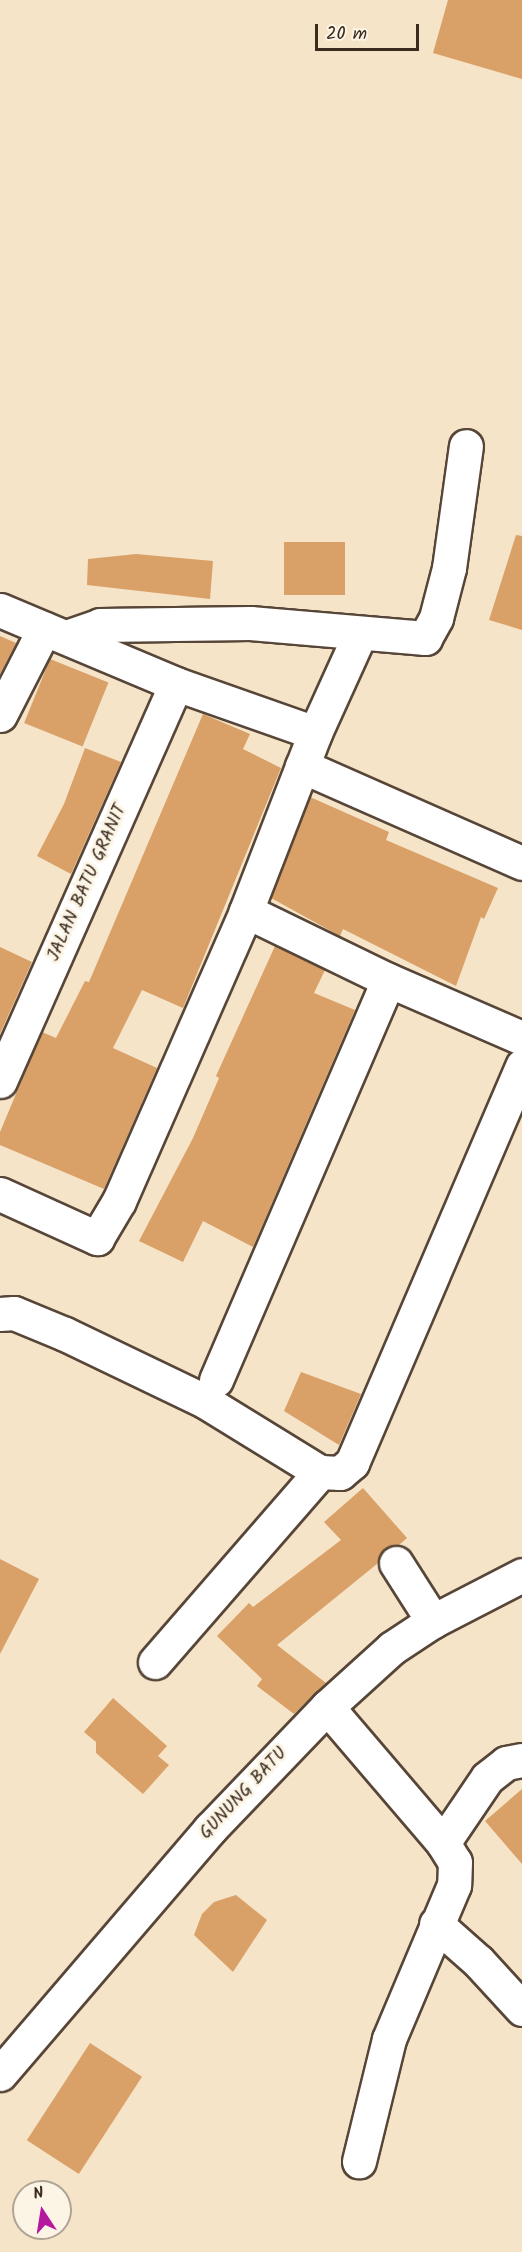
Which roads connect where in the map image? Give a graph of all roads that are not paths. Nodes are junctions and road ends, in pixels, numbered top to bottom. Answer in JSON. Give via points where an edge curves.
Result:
{"nodes":[{"id":1,"x":466,"y":446,"type":"dead end"},
{"id":2,"x":0,"y":610,"type":"edge"},
{"id":3,"x":55,"y":633,"type":"junction"},
{"id":4,"x":360,"y":634,"type":"junction"},
{"id":5,"x":176,"y":684,"type":"junction"},
{"id":6,"x":0,"y":715,"type":"edge"},
{"id":7,"x":315,"y":733,"type":"junction"},
{"id":8,"x":302,"y":766,"type":"junction"},
{"id":9,"x":522,"y":863,"type":"edge"},
{"id":10,"x":246,"y":910,"type":"junction"},
{"id":11,"x":388,"y":980,"type":"junction"},
{"id":12,"x":522,"y":1038,"type":"edge"},
{"id":13,"x":522,"y":1066,"type":"edge"},
{"id":14,"x":0,"y":1082,"type":"edge"},
{"id":15,"x":0,"y":1171,"type":"edge"},
{"id":16,"x":0,"y":1194,"type":"edge"},
{"id":17,"x":106,"y":1219,"type":"junction"},
{"id":18,"x":0,"y":1314,"type":"edge"},
{"id":19,"x":216,"y":1380,"type":"dead end"},
{"id":20,"x":320,"y":1472,"type":"junction"},
{"id":21,"x":396,"y":1563,"type":"dead end"},
{"id":22,"x":522,"y":1575,"type":"edge"},
{"id":23,"x":433,"y":1621,"type":"junction"},
{"id":24,"x":155,"y":1662,"type":"dead end"},
{"id":25,"x":327,"y":1707,"type":"junction"},
{"id":26,"x":522,"y":1760,"type":"edge"},
{"id":27,"x":443,"y":1843,"type":"junction"},
{"id":28,"x":436,"y":1924,"type":"junction"},
{"id":29,"x":522,"y":2009,"type":"edge"},
{"id":30,"x":2,"y":2064,"type":"edge"},
{"id":31,"x":359,"y":2161,"type":"dead end"}],
"edges":[{"from":1,"to":4,"type":"street","via":[[449,568],[436,618],[425,638]]},
{"from":2,"to":3,"type":"street"},
{"from":3,"to":4,"type":"street","via":[[99,625],[250,623]]},
{"from":3,"to":5,"type":"street"},
{"from":3,"to":6,"type":"street"},
{"from":4,"to":7,"type":"street"},
{"from":5,"to":7,"type":"street"},
{"from":5,"to":14,"type":"street","name":"JALAN BATU GRANIT"},
{"from":7,"to":8,"type":"street"},
{"from":8,"to":9,"type":"street"},
{"from":8,"to":10,"type":"street"},
{"from":10,"to":11,"type":"street"},
{"from":10,"to":17,"type":"street","via":[[120,1201]]},
{"from":11,"to":12,"type":"street"},
{"from":11,"to":19,"type":"street"},
{"from":13,"to":20,"type":"street","via":[[352,1462],[340,1473]]},
{"from":15,"to":17,"type":"street"},
{"from":16,"to":17,"type":"street","via":[[97,1238]]},
{"from":18,"to":20,"type":"street","via":[[14,1312],[45,1325],[196,1397]]},
{"from":20,"to":24,"type":"street"},
{"from":21,"to":23,"type":"street"},
{"from":22,"to":23,"type":"street","name":"GUNUNG BATU"},
{"from":23,"to":25,"type":"street","name":"GUNUNG BATU","via":[[392,1648]]},
{"from":25,"to":27,"type":"street"},
{"from":25,"to":30,"type":"street","name":"GUNUNG BATU","via":[[210,1830]]},
{"from":26,"to":27,"type":"street","via":[[506,1763],[488,1778]]},
{"from":27,"to":28,"type":"street","via":[[455,1862],[454,1885]]},
{"from":28,"to":29,"type":"street","via":[[478,1961]]},
{"from":28,"to":31,"type":"street","via":[[389,2039]]}]}
